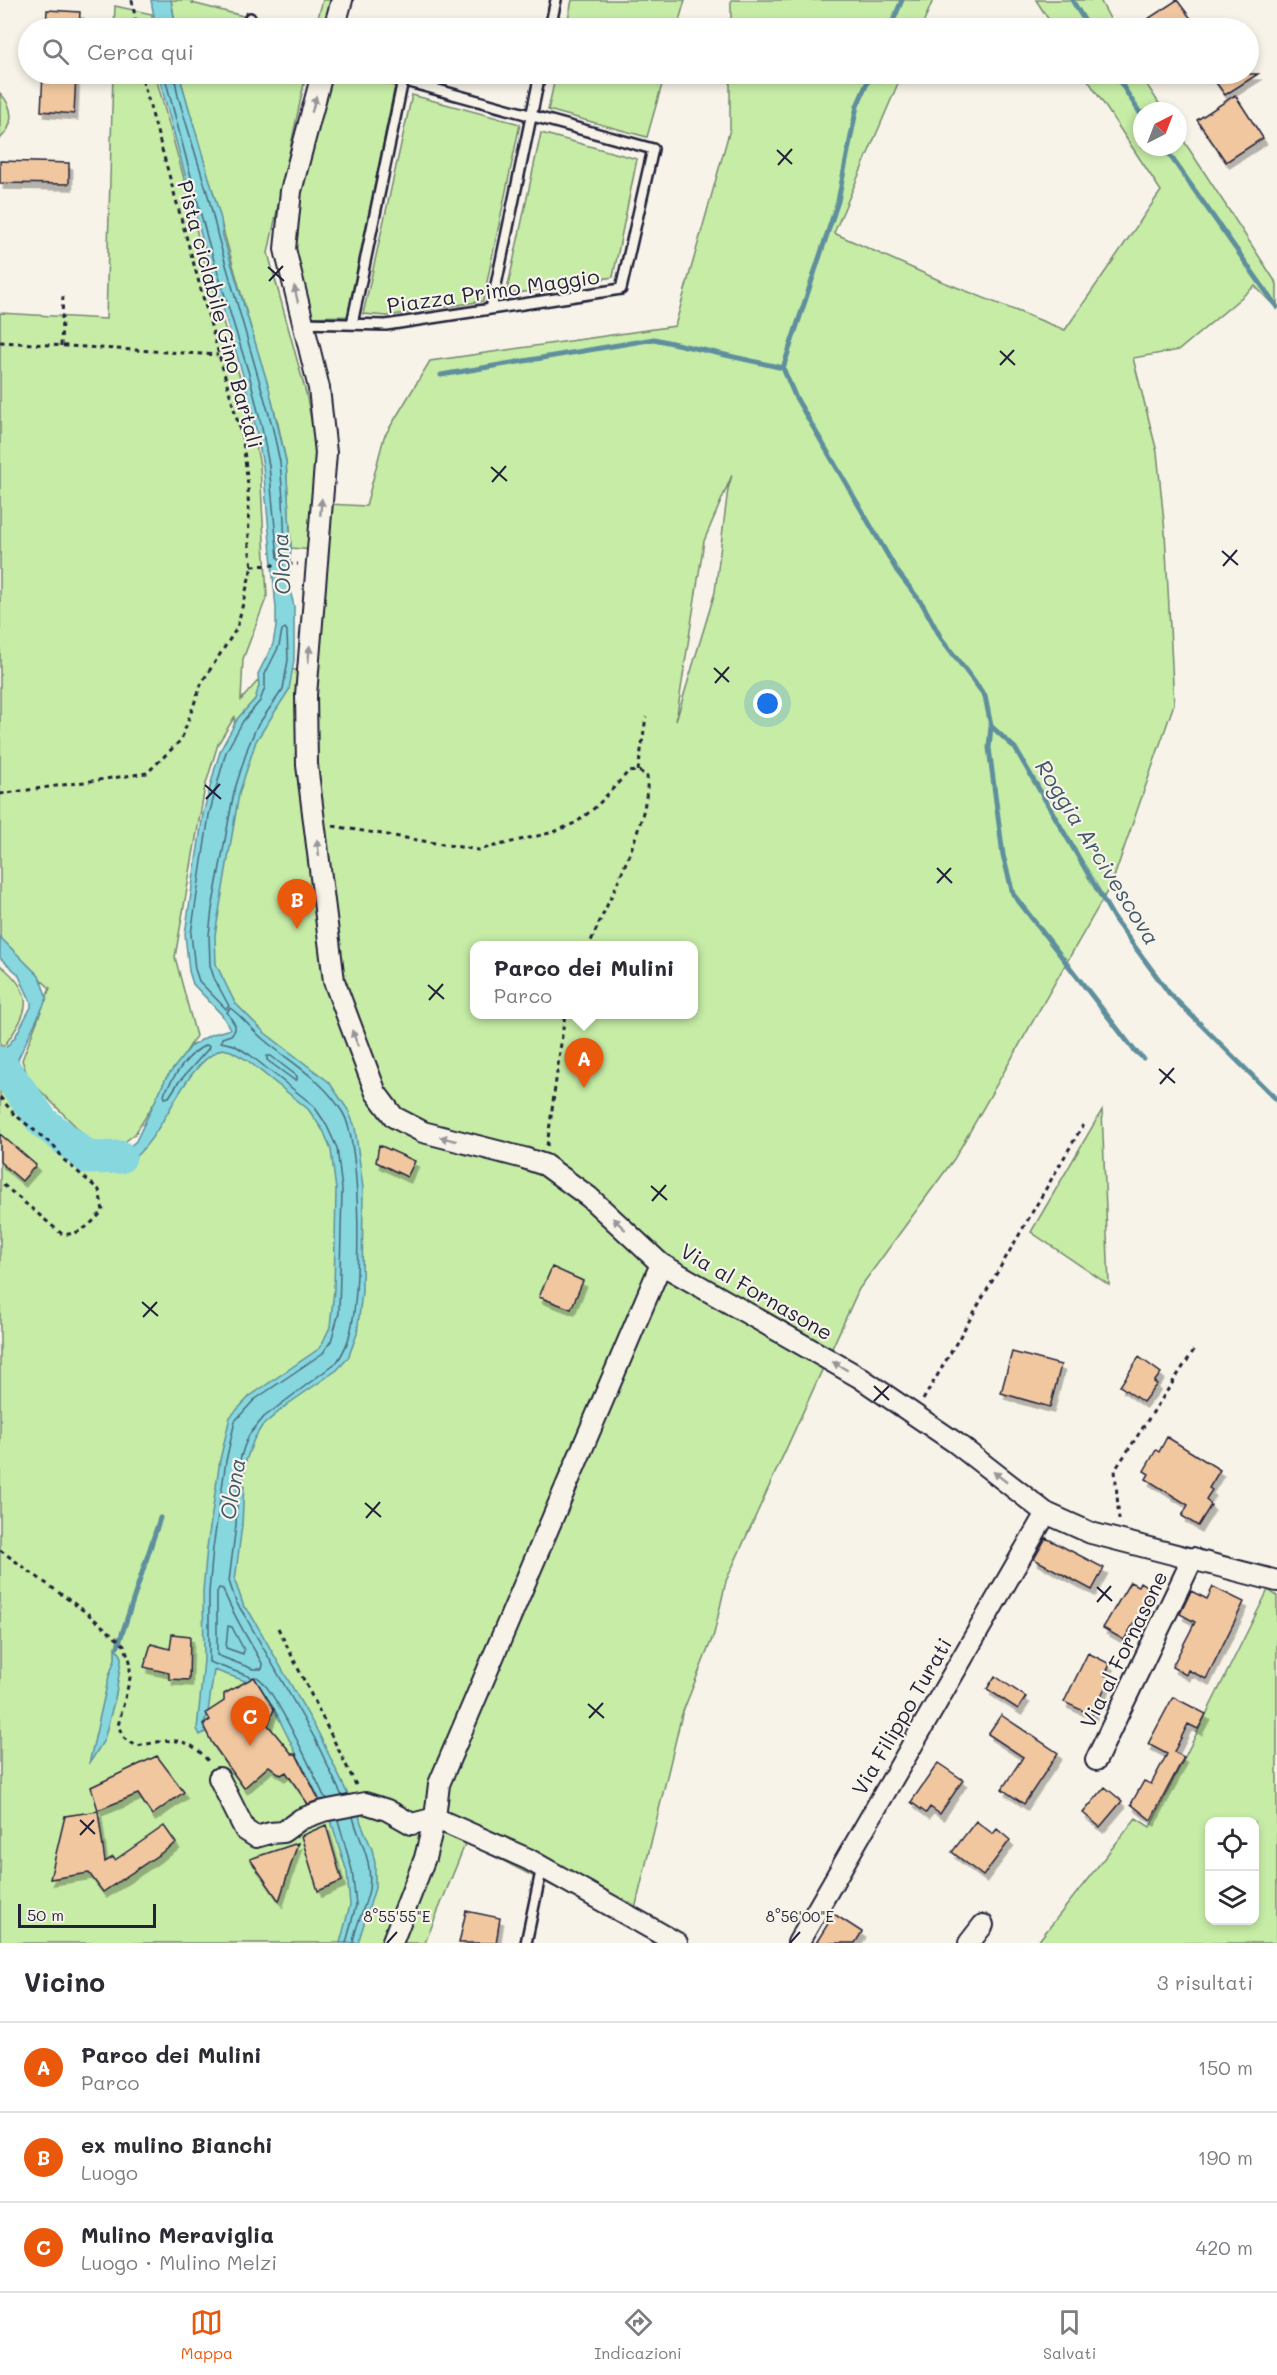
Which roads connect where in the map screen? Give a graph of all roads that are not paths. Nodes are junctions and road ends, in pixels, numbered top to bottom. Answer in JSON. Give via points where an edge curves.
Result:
{"nodes":[{"id":1,"x":342,"y":0,"type":"edge"},
{"id":2,"x":556,"y":0,"type":"edge"},
{"id":3,"x":337,"y":18,"type":"edge"},
{"id":4,"x":552,"y":18,"type":"edge"},
{"id":5,"x":319,"y":84,"type":"edge"},
{"id":6,"x":402,"y":84,"type":"edge"},
{"id":7,"x":417,"y":84,"type":"edge"},
{"id":8,"x":538,"y":84,"type":"edge"},
{"id":9,"x":531,"y":116,"type":"junction"},
{"id":10,"x":491,"y":309,"type":"junction"},
{"id":11,"x":302,"y":323,"type":"junction"},
{"id":12,"x":352,"y":324,"type":"junction"},
{"id":13,"x":662,"y":1264,"type":"junction"},
{"id":14,"x":1046,"y":1513,"type":"junction"},
{"id":15,"x":1193,"y":1558,"type":"junction"},
{"id":16,"x":1277,"y":1581,"type":"edge"},
{"id":17,"x":1096,"y":1760,"type":"dead end"},
{"id":18,"x":219,"y":1779,"type":"road end"},
{"id":19,"x":435,"y":1818,"type":"junction"},
{"id":20,"x":542,"y":1867,"type":"junction"},
{"id":21,"x":983,"y":1925,"type":"dead end"},
{"id":22,"x":392,"y":1943,"type":"edge"},
{"id":23,"x":526,"y":1943,"type":"edge"},
{"id":24,"x":677,"y":1943,"type":"edge"},
{"id":25,"x":798,"y":1943,"type":"edge"},
{"id":26,"x":969,"y":1943,"type":"edge"}],
"edges":[{"from":1,"to":3,"type":"street"},
{"from":2,"to":4,"type":"lane"},
{"from":11,"to":5,"type":"street","one_way":true,"via":[[285,249],[291,191]]},
{"from":6,"to":12,"type":"lane"},
{"from":7,"to":9,"type":"lane","name":"Piazza Primo Maggio"},
{"from":8,"to":9,"type":"lane"},
{"from":9,"to":10,"type":"lane"},
{"from":9,"to":10,"type":"lane","name":"Piazza Primo Maggio","via":[[653,149],[621,289]]},
{"from":10,"to":12,"type":"lane","name":"Piazza Primo Maggio","via":[[386,325]]},
{"from":11,"to":12,"type":"lane","name":"Piazza Primo Maggio"},
{"from":13,"to":11,"type":"street","one_way":true,"via":[[589,1197],[545,1165],[423,1132],[394,1118],[376,1093],[334,981],[307,765],[310,565],[326,453],[319,388]]},
{"from":14,"to":13,"type":"street","name":"Via al Fornasone","one_way":true,"via":[[956,1443],[859,1377]]},
{"from":13,"to":19,"type":"street","name":"Via al Fornasone","via":[[439,1784]]},
{"from":14,"to":15,"type":"street","name":"Via al Fornasone","via":[[1090,1533]]},
{"from":14,"to":25,"type":"street","name":"Via Filippo Turati"},
{"from":15,"to":16,"type":"street","name":"Via al Fornasone"},
{"from":15,"to":17,"type":"street","name":"Via al Fornasone"},
{"from":18,"to":19,"type":"street","via":[[245,1830],[256,1838],[283,1832],[301,1819],[323,1811],[365,1803],[412,1824]]},
{"from":19,"to":20,"type":"street"},
{"from":19,"to":22,"type":"street","name":"Via al Fornasone","via":[[425,1858]]},
{"from":20,"to":23,"type":"lane"},
{"from":20,"to":24,"type":"street"},
{"from":21,"to":26,"type":"street"}]}
